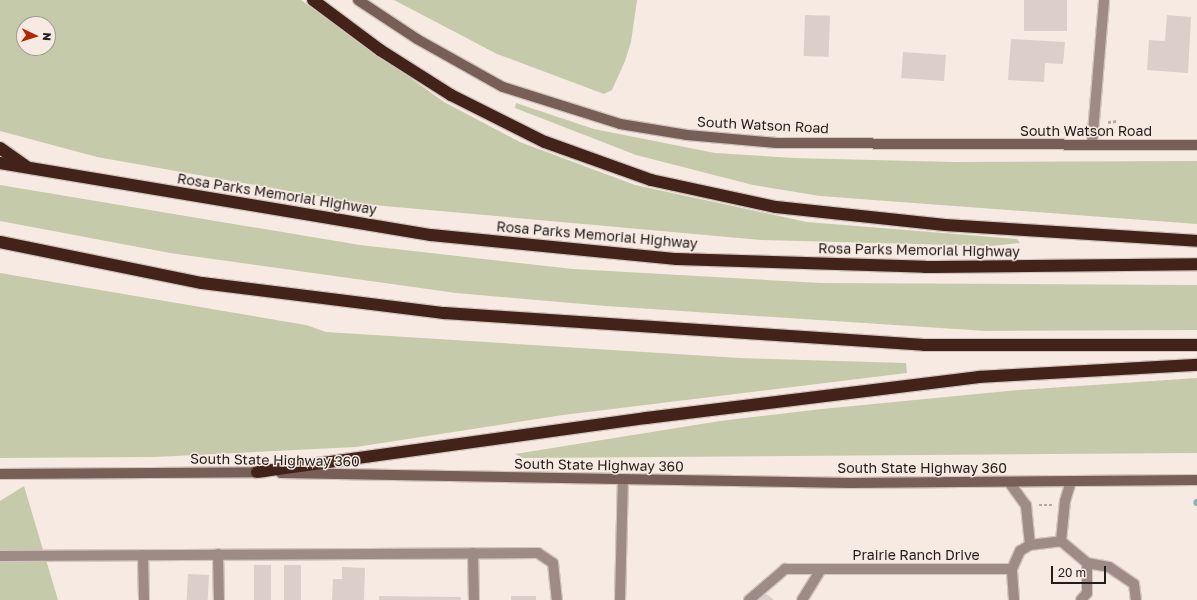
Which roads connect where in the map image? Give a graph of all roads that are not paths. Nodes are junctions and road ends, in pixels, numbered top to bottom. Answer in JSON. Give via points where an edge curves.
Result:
{"nodes":[{"id":1,"x":313,"y":0,"type":"edge"},
{"id":2,"x":358,"y":0,"type":"edge"},
{"id":3,"x":1104,"y":0,"type":"edge"},
{"id":4,"x":1092,"y":144,"type":"junction"},
{"id":5,"x":1197,"y":145,"type":"edge"},
{"id":6,"x":0,"y":148,"type":"edge"},
{"id":7,"x":0,"y":163,"type":"edge"},
{"id":8,"x":31,"y":170,"type":"junction"},
{"id":9,"x":1197,"y":241,"type":"edge"},
{"id":10,"x":0,"y":242,"type":"edge"},
{"id":11,"x":1197,"y":264,"type":"edge"},
{"id":12,"x":1197,"y":345,"type":"edge"},
{"id":13,"x":1197,"y":365,"type":"edge"},
{"id":14,"x":257,"y":472,"type":"junction"},
{"id":15,"x":0,"y":474,"type":"edge"},
{"id":16,"x":623,"y":480,"type":"junction"},
{"id":17,"x":1197,"y":480,"type":"edge"},
{"id":18,"x":1072,"y":481,"type":"junction"},
{"id":19,"x":1009,"y":482,"type":"junction"},
{"id":20,"x":1061,"y":541,"type":"junction"},
{"id":21,"x":1030,"y":545,"type":"junction"},
{"id":22,"x":473,"y":553,"type":"junction"},
{"id":23,"x":218,"y":554,"type":"junction"},
{"id":24,"x":143,"y":555,"type":"junction"},
{"id":25,"x":0,"y":556,"type":"edge"},
{"id":26,"x":1087,"y":563,"type":"junction"},
{"id":27,"x":820,"y":569,"type":"junction"},
{"id":28,"x":1012,"y":569,"type":"junction"},
{"id":29,"x":144,"y":600,"type":"edge"},
{"id":30,"x":219,"y":600,"type":"edge"},
{"id":31,"x":474,"y":600,"type":"edge"},
{"id":32,"x":557,"y":600,"type":"edge"},
{"id":33,"x":620,"y":600,"type":"edge"},
{"id":34,"x":748,"y":600,"type":"edge"},
{"id":35,"x":802,"y":600,"type":"edge"},
{"id":36,"x":1014,"y":600,"type":"edge"},
{"id":37,"x":1081,"y":600,"type":"edge"},
{"id":38,"x":1136,"y":600,"type":"edge"}],
"edges":[{"from":1,"to":9,"type":"highway","via":[[380,50],[451,95],[545,142],[651,180],[776,207],[945,225]]},
{"from":2,"to":4,"type":"main road","name":"South Watson Road","via":[[417,39],[503,87],[620,124],[687,135],[777,143]]},
{"from":3,"to":4,"type":"street"},
{"from":4,"to":5,"type":"main road","name":"South Watson Road"},
{"from":6,"to":8,"type":"highway"},
{"from":7,"to":8,"type":"highway","name":"Rosa Parks Memorial Highway"},
{"from":8,"to":11,"type":"highway","name":"Rosa Parks Memorial Highway","via":[[430,235],[677,259],[925,267]]},
{"from":10,"to":12,"type":"highway","via":[[202,283],[437,312],[924,345]]},
{"from":13,"to":14,"type":"highway","via":[[979,377],[646,418]]},
{"from":14,"to":15,"type":"main road","name":"South State Highway 360"},
{"from":14,"to":16,"type":"main road","name":"South State Highway 360"},
{"from":16,"to":19,"type":"main road","name":"South State Highway 360"},
{"from":16,"to":33,"type":"street"},
{"from":17,"to":18,"type":"main road","name":"South State Highway 360"},
{"from":18,"to":19,"type":"main road","name":"South State Highway 360"},
{"from":18,"to":20,"type":"street","via":[[1065,501]]},
{"from":19,"to":21,"type":"street","via":[[1026,505]]},
{"from":20,"to":21,"type":"street"},
{"from":20,"to":26,"type":"street"},
{"from":21,"to":28,"type":"street","via":[[1020,551]]},
{"from":22,"to":23,"type":"street"},
{"from":22,"to":31,"type":"street"},
{"from":22,"to":32,"type":"street","via":[[538,553],[548,558],[557,574]]},
{"from":23,"to":24,"type":"street"},
{"from":23,"to":30,"type":"street"},
{"from":24,"to":25,"type":"street"},
{"from":24,"to":29,"type":"street"},
{"from":26,"to":37,"type":"street","via":[[1087,593]]},
{"from":26,"to":38,"type":"street","via":[[1109,567],[1134,584]]},
{"from":27,"to":28,"type":"street","name":"Prairie Ranch Drive"},
{"from":27,"to":34,"type":"street","name":"Prairie Ranch Drive","via":[[785,569]]},
{"from":27,"to":35,"type":"street"},
{"from":28,"to":36,"type":"street"}]}
